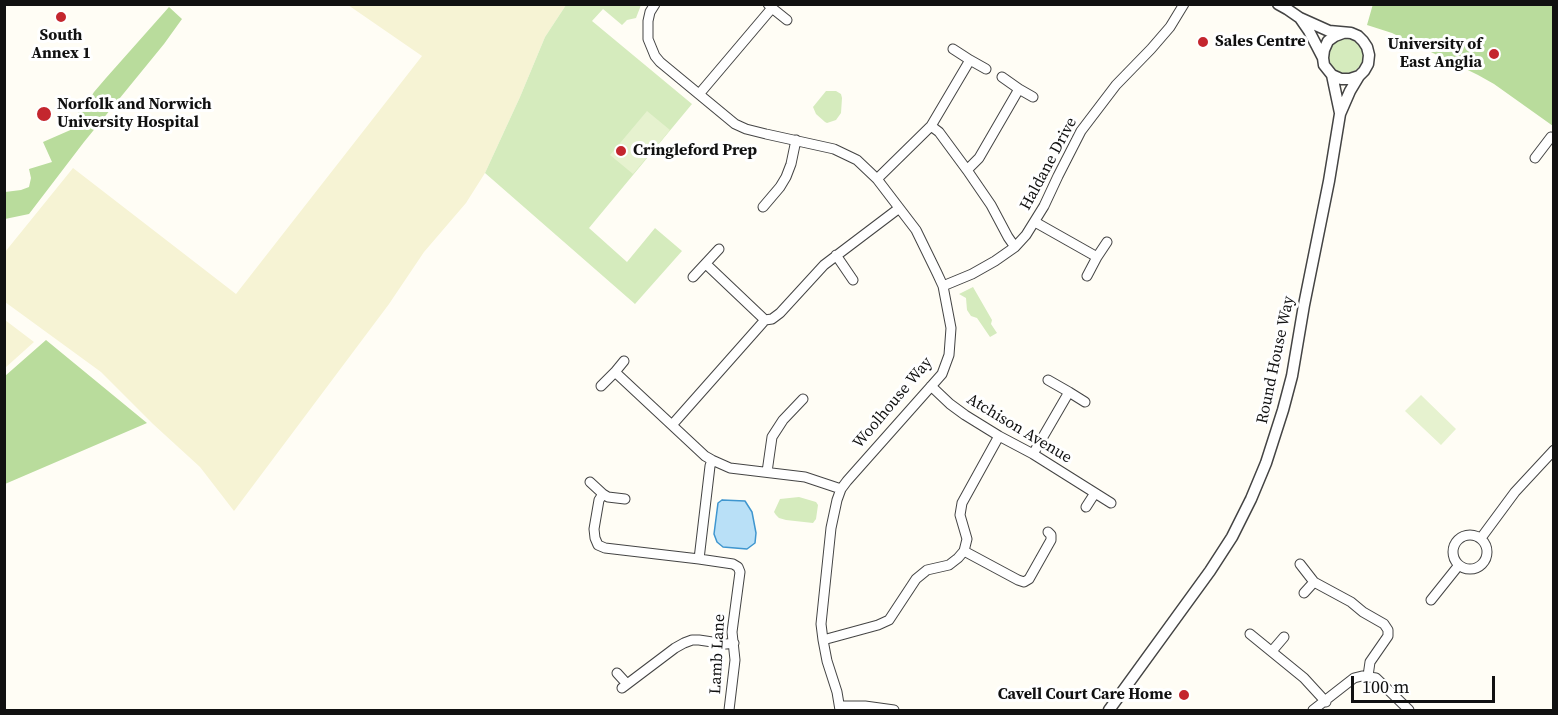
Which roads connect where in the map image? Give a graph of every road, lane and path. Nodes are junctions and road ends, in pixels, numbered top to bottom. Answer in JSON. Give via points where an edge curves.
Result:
{"nodes":[{"id":1,"x":655,"y":4,"type":"edge"},
{"id":2,"x":1184,"y":4,"type":"edge"},
{"id":3,"x":1278,"y":4,"type":"edge"},
{"id":4,"x":770,"y":6,"type":"edge"},
{"id":5,"x":1300,"y":18,"type":"junction"},
{"id":6,"x":787,"y":20,"type":"dead end"},
{"id":7,"x":1343,"y":33,"type":"junction"},
{"id":8,"x":952,"y":50,"type":"dead end"},
{"id":9,"x":1323,"y":58,"type":"junction"},
{"id":10,"x":970,"y":60,"type":"junction"},
{"id":11,"x":986,"y":69,"type":"dead end"},
{"id":12,"x":1332,"y":75,"type":"junction"},
{"id":13,"x":1359,"y":76,"type":"junction"},
{"id":14,"x":1002,"y":77,"type":"dead end"},
{"id":15,"x":1019,"y":89,"type":"junction"},
{"id":16,"x":700,"y":93,"type":"junction"},
{"id":17,"x":1033,"y":98,"type":"dead end"},
{"id":18,"x":1340,"y":114,"type":"junction"},
{"id":19,"x":931,"y":126,"type":"junction"},
{"id":20,"x":1543,"y":128,"type":"dead end"},
{"id":21,"x":1552,"y":138,"type":"edge"},
{"id":22,"x":796,"y":140,"type":"junction"},
{"id":23,"x":1535,"y":158,"type":"dead end"},
{"id":24,"x":967,"y":170,"type":"junction"},
{"id":25,"x":877,"y":179,"type":"junction"},
{"id":26,"x":763,"y":207,"type":"dead end"},
{"id":27,"x":898,"y":208,"type":"junction"},
{"id":28,"x":1035,"y":222,"type":"junction"},
{"id":29,"x":1107,"y":242,"type":"dead end"},
{"id":30,"x":1015,"y":247,"type":"junction"},
{"id":31,"x":719,"y":249,"type":"dead end"},
{"id":32,"x":836,"y":255,"type":"junction"},
{"id":33,"x":1097,"y":257,"type":"junction"},
{"id":34,"x":706,"y":264,"type":"junction"},
{"id":35,"x":1087,"y":276,"type":"dead end"},
{"id":36,"x":693,"y":277,"type":"dead end"},
{"id":37,"x":853,"y":280,"type":"dead end"},
{"id":38,"x":943,"y":286,"type":"junction"},
{"id":39,"x":765,"y":320,"type":"junction"},
{"id":40,"x":624,"y":361,"type":"dead end"},
{"id":41,"x":615,"y":372,"type":"junction"},
{"id":42,"x":1048,"y":380,"type":"dead end"},
{"id":43,"x":931,"y":386,"type":"junction"},
{"id":44,"x":601,"y":387,"type":"dead end"},
{"id":45,"x":1069,"y":392,"type":"junction"},
{"id":46,"x":803,"y":399,"type":"dead end"},
{"id":47,"x":1085,"y":402,"type":"dead end"},
{"id":48,"x":672,"y":425,"type":"junction"},
{"id":49,"x":999,"y":436,"type":"junction"},
{"id":50,"x":1554,"y":450,"type":"edge"},
{"id":51,"x":1033,"y":454,"type":"junction"},
{"id":52,"x":712,"y":460,"type":"junction"},
{"id":53,"x":768,"y":472,"type":"junction"},
{"id":54,"x":590,"y":482,"type":"dead end"},
{"id":55,"x":841,"y":489,"type":"junction"},
{"id":56,"x":1095,"y":493,"type":"junction"},
{"id":57,"x":603,"y":494,"type":"junction"},
{"id":58,"x":625,"y":499,"type":"dead end"},
{"id":59,"x":1112,"y":503,"type":"dead end"},
{"id":60,"x":1086,"y":507,"type":"dead end"},
{"id":61,"x":1048,"y":532,"type":"dead end"},
{"id":62,"x":1481,"y":538,"type":"junction"},
{"id":63,"x":963,"y":551,"type":"junction"},
{"id":64,"x":699,"y":559,"type":"junction"},
{"id":65,"x":1300,"y":564,"type":"dead end"},
{"id":66,"x":1459,"y":566,"type":"junction"},
{"id":67,"x":1314,"y":582,"type":"junction"},
{"id":68,"x":1304,"y":593,"type":"dead end"},
{"id":69,"x":1431,"y":600,"type":"dead end"},
{"id":70,"x":1250,"y":634,"type":"dead end"},
{"id":71,"x":1284,"y":637,"type":"dead end"},
{"id":72,"x":823,"y":640,"type":"junction"},
{"id":73,"x":734,"y":643,"type":"junction"},
{"id":74,"x":1272,"y":651,"type":"junction"},
{"id":75,"x":617,"y":673,"type":"dead end"},
{"id":76,"x":1368,"y":676,"type":"junction"},
{"id":77,"x":1326,"y":702,"type":"junction"},
{"id":78,"x":840,"y":708,"type":"edge"},
{"id":79,"x":729,"y":711,"type":"edge"},
{"id":80,"x":894,"y":711,"type":"edge"},
{"id":81,"x":1109,"y":711,"type":"edge"},
{"id":82,"x":1313,"y":711,"type":"edge"},
{"id":83,"x":1409,"y":711,"type":"edge"}],
"edges":[{"from":1,"to":16,"type":"street","name":"Woolhouse Way","via":[[647,30],[655,56]]},
{"from":2,"to":28,"type":"street","name":"Haldane Drive","via":[[1170,27],[1116,85],[1081,131]]},
{"from":3,"to":5,"type":"street"},
{"from":4,"to":6,"type":"street"},
{"from":4,"to":16,"type":"street"},
{"from":5,"to":7,"type":"street","via":[[1329,32]]},
{"from":5,"to":9,"type":"street"},
{"from":7,"to":9,"type":"street","via":[[1328,41]]},
{"from":7,"to":13,"type":"street","via":[[1358,36],[1367,47],[1368,64]]},
{"from":8,"to":10,"type":"street"},
{"from":9,"to":12,"type":"street"},
{"from":10,"to":11,"type":"street"},
{"from":10,"to":19,"type":"street"},
{"from":12,"to":13,"type":"street","via":[[1341,79]]},
{"from":12,"to":18,"type":"street","name":"Round House Way"},
{"from":13,"to":18,"type":"street","name":"Round House Way"},
{"from":14,"to":15,"type":"street"},
{"from":15,"to":17,"type":"street"},
{"from":15,"to":24,"type":"street","via":[[979,159]]},
{"from":16,"to":22,"type":"street","name":"Woolhouse Way","via":[[735,124]]},
{"from":18,"to":81,"type":"street","name":"Round House Way","via":[[1292,376],[1266,463],[1232,537]]},
{"from":19,"to":24,"type":"street"},
{"from":19,"to":25,"type":"street"},
{"from":20,"to":21,"type":"street"},
{"from":21,"to":23,"type":"street"},
{"from":22,"to":25,"type":"street","name":"Woolhouse Way","via":[[834,149],[857,160]]},
{"from":22,"to":26,"type":"street","via":[[786,177]]},
{"from":24,"to":30,"type":"street"},
{"from":25,"to":27,"type":"street","name":"Woolhouse Way"},
{"from":27,"to":32,"type":"street"},
{"from":27,"to":38,"type":"street","name":"Woolhouse Way","via":[[916,230]]},
{"from":28,"to":30,"type":"street","name":"Haldane Drive"},
{"from":28,"to":33,"type":"street"},
{"from":29,"to":33,"type":"street"},
{"from":30,"to":38,"type":"street","name":"Haldane Drive","via":[[972,274]]},
{"from":31,"to":34,"type":"street"},
{"from":32,"to":37,"type":"street"},
{"from":32,"to":39,"type":"street","via":[[780,313]]},
{"from":33,"to":35,"type":"street"},
{"from":34,"to":36,"type":"street"},
{"from":34,"to":39,"type":"street"},
{"from":38,"to":43,"type":"street","name":"Woolhouse Way","via":[[951,328],[950,355],[942,374]]},
{"from":39,"to":48,"type":"street"},
{"from":40,"to":41,"type":"street"},
{"from":41,"to":44,"type":"street"},
{"from":41,"to":48,"type":"street"},
{"from":42,"to":45,"type":"street"},
{"from":43,"to":49,"type":"street","name":"Atchison Avenue","via":[[950,404]]},
{"from":43,"to":55,"type":"street","name":"Woolhouse Way"},
{"from":45,"to":47,"type":"street"},
{"from":45,"to":51,"type":"street"},
{"from":46,"to":53,"type":"street","via":[[772,436]]},
{"from":48,"to":52,"type":"street"},
{"from":49,"to":51,"type":"street","name":"Atchison Avenue"},
{"from":49,"to":63,"type":"street","via":[[962,503],[960,515],[967,539]]},
{"from":50,"to":62,"type":"street","via":[[1515,492]]},
{"from":51,"to":56,"type":"street","name":"Atchison Avenue"},
{"from":52,"to":53,"type":"street","via":[[730,468]]},
{"from":52,"to":64,"type":"street"},
{"from":53,"to":55,"type":"street","via":[[806,477]]},
{"from":54,"to":57,"type":"street"},
{"from":55,"to":72,"type":"street","name":"Woolhouse Way","via":[[831,528]]},
{"from":56,"to":59,"type":"street","name":"Atchison Avenue"},
{"from":56,"to":60,"type":"street"},
{"from":57,"to":58,"type":"street"},
{"from":57,"to":64,"type":"street","name":"Lamb Lane","via":[[594,529],[598,545]]},
{"from":61,"to":63,"type":"street","via":[[1051,540],[1024,582]]},
{"from":62,"to":66,"type":"street","via":[[1487,551],[1482,564],[1470,569]]},
{"from":62,"to":66,"type":"street","via":[[1469,534],[1456,541],[1453,554]]},
{"from":63,"to":72,"type":"street","via":[[949,565],[927,570],[916,579],[889,620]]},
{"from":64,"to":73,"type":"street","name":"Lamb Lane","via":[[738,567]]},
{"from":65,"to":67,"type":"street"},
{"from":66,"to":69,"type":"street"},
{"from":67,"to":68,"type":"street"},
{"from":67,"to":76,"type":"street","via":[[1340,595],[1388,630],[1370,662]]},
{"from":70,"to":74,"type":"street"},
{"from":71,"to":74,"type":"street"},
{"from":72,"to":78,"type":"street","name":"Woolhouse Way"},
{"from":73,"to":75,"type":"street","via":[[684,643],[624,686]]},
{"from":73,"to":79,"type":"street","name":"Lamb Lane"},
{"from":74,"to":77,"type":"street"},
{"from":76,"to":77,"type":"street","via":[[1354,678]]},
{"from":76,"to":83,"type":"street","via":[[1376,678]]},
{"from":77,"to":82,"type":"street"},
{"from":78,"to":80,"type":"street","via":[[866,706]]}]}
